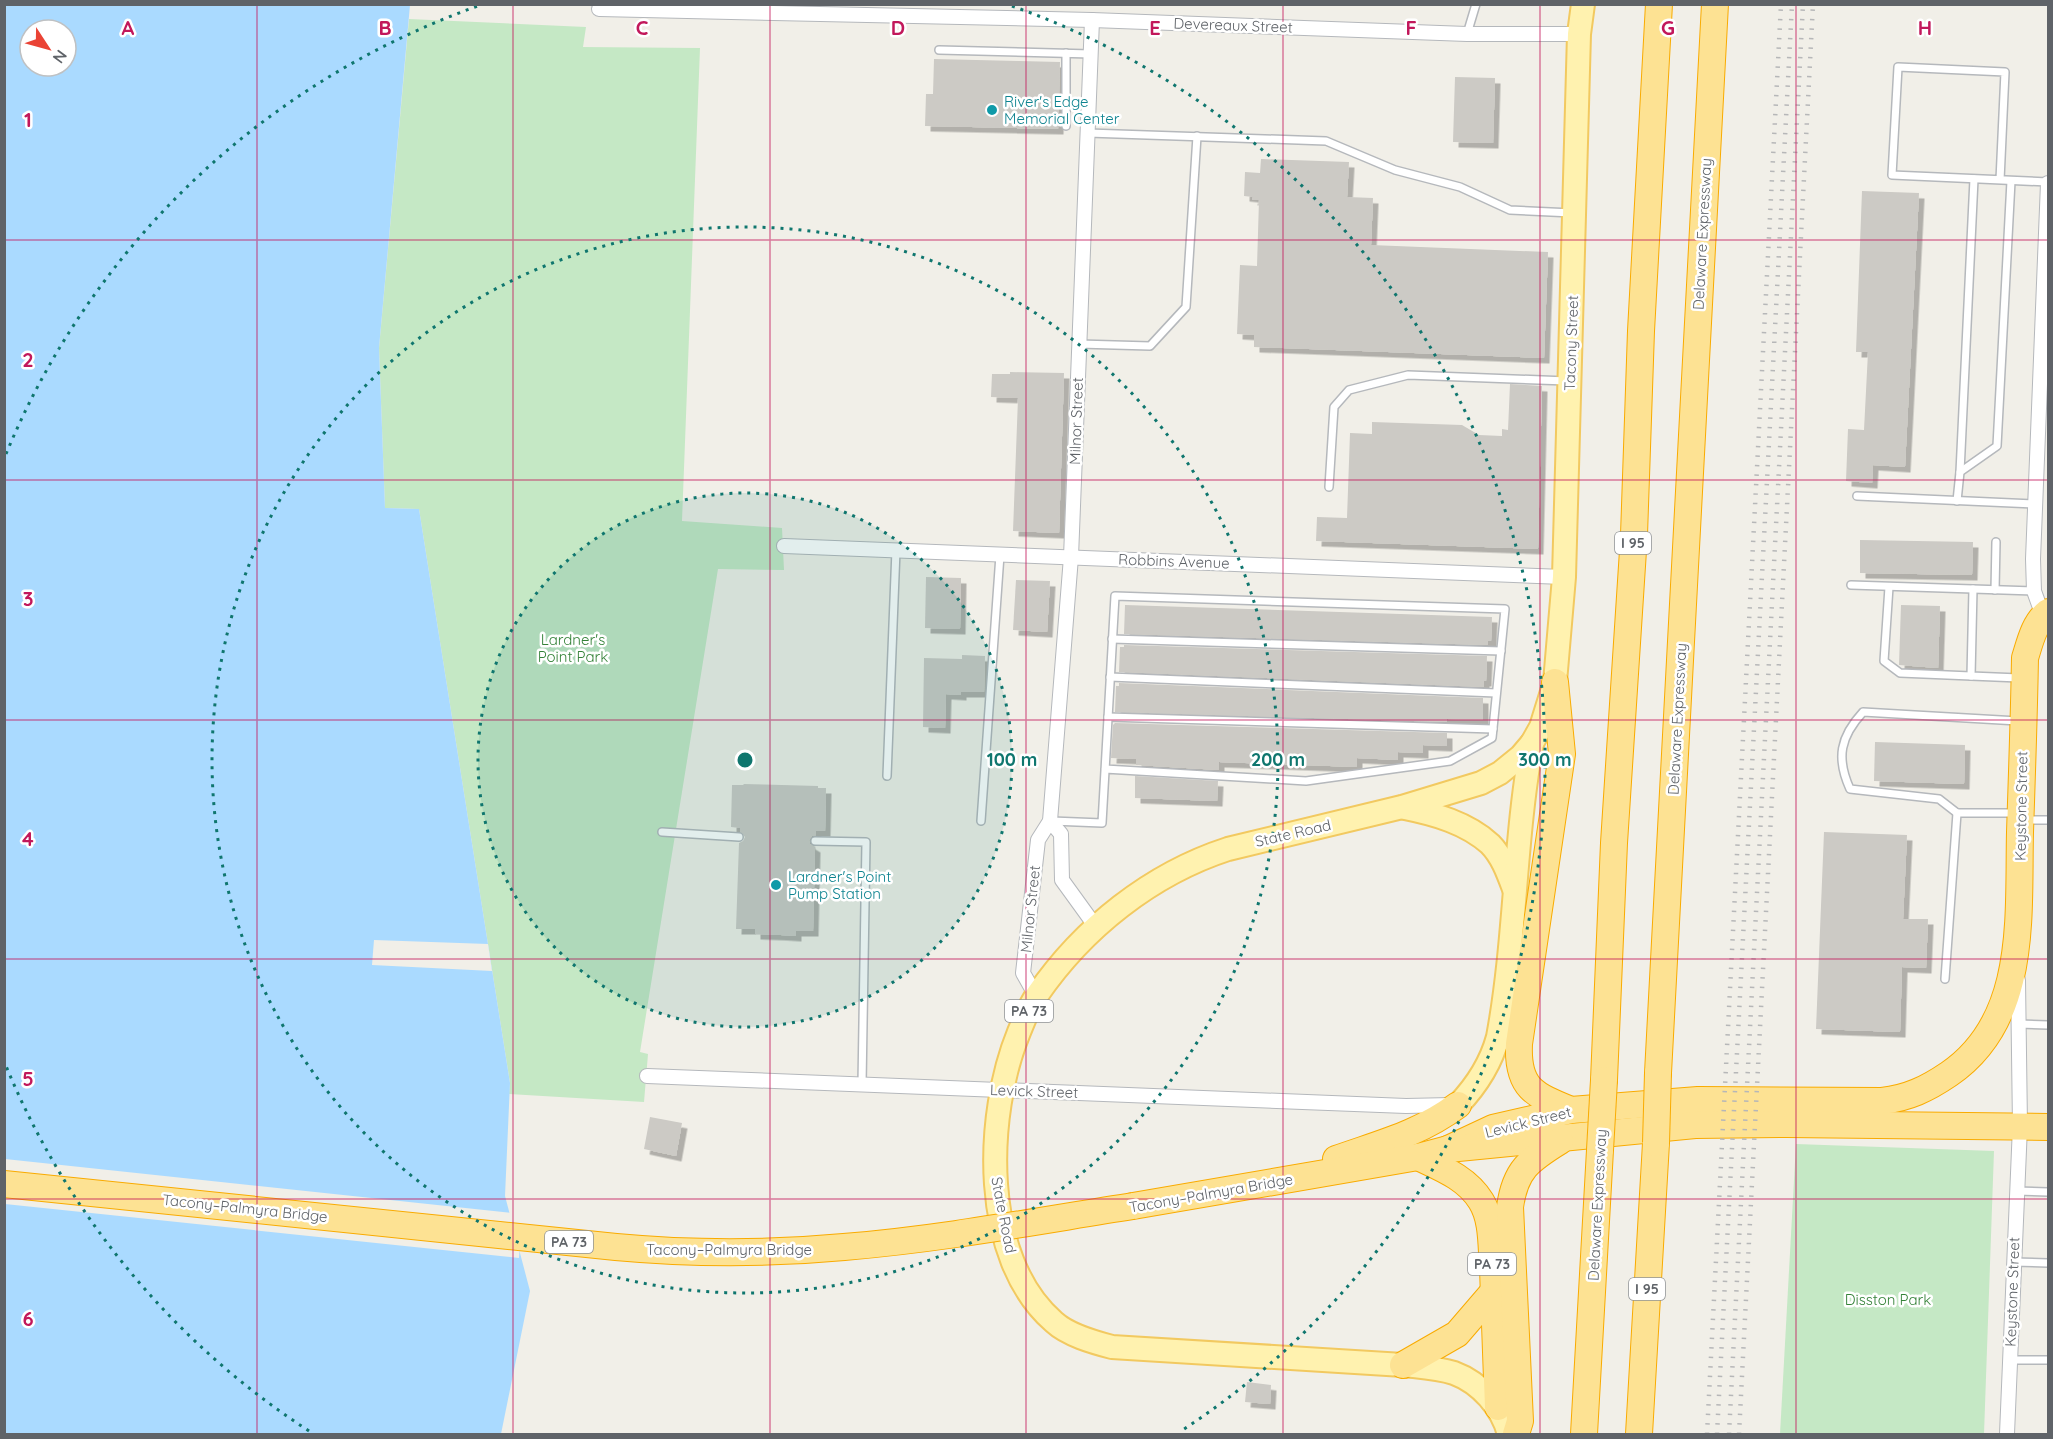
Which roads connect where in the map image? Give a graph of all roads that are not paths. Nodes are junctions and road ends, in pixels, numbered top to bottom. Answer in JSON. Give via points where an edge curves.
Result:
{"nodes":[{"id":1,"x":1476,"y":4,"type":"edge"},
{"id":2,"x":1583,"y":4,"type":"edge"},
{"id":3,"x":1659,"y":4,"type":"edge"},
{"id":4,"x":1715,"y":4,"type":"edge"},
{"id":5,"x":597,"y":7,"type":"edge"},
{"id":6,"x":1092,"y":20,"type":"junction"},
{"id":7,"x":1467,"y":34,"type":"junction"},
{"id":8,"x":1579,"y":34,"type":"junction"},
{"id":9,"x":939,"y":50,"type":"dead end"},
{"id":10,"x":1066,"y":53,"type":"junction"},
{"id":11,"x":1091,"y":54,"type":"junction"},
{"id":12,"x":1066,"y":126,"type":"dead end"},
{"id":13,"x":1088,"y":133,"type":"junction"},
{"id":14,"x":1197,"y":136,"type":"junction"},
{"id":15,"x":1974,"y":179,"type":"junction"},
{"id":16,"x":2000,"y":180,"type":"junction"},
{"id":17,"x":2011,"y":181,"type":"junction"},
{"id":18,"x":2049,"y":183,"type":"edge"},
{"id":19,"x":1574,"y":213,"type":"junction"},
{"id":20,"x":1079,"y":344,"type":"junction"},
{"id":21,"x":1570,"y":381,"type":"junction"},
{"id":22,"x":1960,"y":472,"type":"junction"},
{"id":23,"x":1329,"y":487,"type":"dead end"},
{"id":24,"x":1857,"y":496,"type":"dead end"},
{"id":25,"x":1958,"y":501,"type":"junction"},
{"id":26,"x":2036,"y":504,"type":"junction"},
{"id":27,"x":1996,"y":542,"type":"dead end"},
{"id":28,"x":784,"y":546,"type":"dead end"},
{"id":29,"x":896,"y":550,"type":"junction"},
{"id":30,"x":1000,"y":555,"type":"junction"},
{"id":31,"x":1071,"y":557,"type":"junction"},
{"id":32,"x":1564,"y":577,"type":"junction"},
{"id":33,"x":1851,"y":585,"type":"dead end"},
{"id":34,"x":1889,"y":587,"type":"junction"},
{"id":35,"x":1973,"y":589,"type":"junction"},
{"id":36,"x":1995,"y":590,"type":"junction"},
{"id":37,"x":2034,"y":591,"type":"junction"},
{"id":38,"x":2046,"y":614,"type":"edge"},
{"id":39,"x":1112,"y":639,"type":"junction"},
{"id":40,"x":1501,"y":651,"type":"junction"},
{"id":41,"x":1971,"y":676,"type":"junction"},
{"id":42,"x":1110,"y":677,"type":"junction"},
{"id":43,"x":2024,"y":678,"type":"junction"},
{"id":44,"x":1555,"y":682,"type":"junction"},
{"id":45,"x":1496,"y":693,"type":"junction"},
{"id":46,"x":1108,"y":717,"type":"junction"},
{"id":47,"x":2023,"y":722,"type":"junction"},
{"id":48,"x":1493,"y":729,"type":"junction"},
{"id":49,"x":1532,"y":743,"type":"junction"},
{"id":50,"x":1105,"y":769,"type":"junction"},
{"id":51,"x":887,"y":776,"type":"dead end"},
{"id":52,"x":1402,"y":807,"type":"junction"},
{"id":53,"x":1957,"y":813,"type":"junction"},
{"id":54,"x":2021,"y":816,"type":"junction"},
{"id":55,"x":2049,"y":820,"type":"edge"},
{"id":56,"x":981,"y":821,"type":"dead end"},
{"id":57,"x":1050,"y":821,"type":"junction"},
{"id":58,"x":662,"y":832,"type":"dead end"},
{"id":59,"x":740,"y":837,"type":"dead end"},
{"id":60,"x":815,"y":841,"type":"dead end"},
{"id":61,"x":1515,"y":890,"type":"junction"},
{"id":62,"x":1096,"y":927,"type":"junction"},
{"id":63,"x":2018,"y":948,"type":"junction"},
{"id":64,"x":1945,"y":979,"type":"dead end"},
{"id":65,"x":1035,"y":996,"type":"junction"},
{"id":66,"x":2019,"y":1024,"type":"junction"},
{"id":67,"x":2049,"y":1024,"type":"edge"},
{"id":68,"x":647,"y":1076,"type":"dead end"},
{"id":69,"x":862,"y":1084,"type":"junction"},
{"id":70,"x":1002,"y":1089,"type":"junction"},
{"id":71,"x":1458,"y":1105,"type":"junction"},
{"id":72,"x":1571,"y":1110,"type":"junction"},
{"id":73,"x":2020,"y":1126,"type":"junction"},
{"id":74,"x":2049,"y":1127,"type":"edge"},
{"id":75,"x":1568,"y":1136,"type":"junction"},
{"id":76,"x":1448,"y":1149,"type":"junction"},
{"id":77,"x":1418,"y":1156,"type":"junction"},
{"id":78,"x":4,"y":1184,"type":"edge"},
{"id":79,"x":1265,"y":1184,"type":"junction"},
{"id":80,"x":2016,"y":1191,"type":"junction"},
{"id":81,"x":2049,"y":1192,"type":"edge"},
{"id":82,"x":2013,"y":1262,"type":"junction"},
{"id":83,"x":2049,"y":1263,"type":"edge"},
{"id":84,"x":1494,"y":1291,"type":"junction"},
{"id":85,"x":2009,"y":1360,"type":"junction"},
{"id":86,"x":2049,"y":1360,"type":"edge"},
{"id":87,"x":1403,"y":1365,"type":"junction"},
{"id":88,"x":1498,"y":1407,"type":"junction"},
{"id":89,"x":1509,"y":1434,"type":"edge"},
{"id":90,"x":1516,"y":1434,"type":"edge"},
{"id":91,"x":1584,"y":1434,"type":"edge"},
{"id":92,"x":1639,"y":1434,"type":"edge"},
{"id":93,"x":2007,"y":1434,"type":"edge"}],
"edges":[{"from":1,"to":7,"type":"lane"},
{"from":2,"to":8,"type":"main road","name":"Tacony Street"},
{"from":3,"to":91,"type":"highway","name":"Delaware Expressway","number":"I 95","bridge":true},
{"from":4,"to":92,"type":"highway","name":"Delaware Expressway","number":"I 95","bridge":true},
{"from":5,"to":6,"type":"street","name":"Devereaux Street"},
{"from":6,"to":7,"type":"street","name":"Devereaux Street"},
{"from":6,"to":11,"type":"street","name":"Milnor Street"},
{"from":7,"to":8,"type":"street","name":"Devereaux Street"},
{"from":8,"to":19,"type":"main road","name":"Tacony Street"},
{"from":9,"to":10,"type":"lane"},
{"from":10,"to":11,"type":"lane"},
{"from":10,"to":12,"type":"lane"},
{"from":11,"to":13,"type":"street","name":"Milnor Street"},
{"from":13,"to":14,"type":"lane"},
{"from":13,"to":20,"type":"street","name":"Milnor Street"},
{"from":14,"to":19,"type":"lane","via":[[1326,141],[1395,170],[1460,187],[1510,210]]},
{"from":14,"to":20,"type":"lane","via":[[1186,308],[1150,346]]},
{"from":15,"to":16,"type":"lane"},
{"from":15,"to":16,"type":"lane","via":[[1892,175],[1898,67],[2005,72]]},
{"from":15,"to":22,"type":"lane"},
{"from":16,"to":17,"type":"lane"},
{"from":17,"to":18,"type":"lane"},
{"from":17,"to":22,"type":"lane","via":[[1997,446]]},
{"from":18,"to":26,"type":"street","name":"Keystone Street"},
{"from":19,"to":21,"type":"main road","name":"Tacony Street"},
{"from":20,"to":31,"type":"street","name":"Milnor Street"},
{"from":21,"to":23,"type":"lane","via":[[1408,375],[1349,390],[1334,407]]},
{"from":21,"to":32,"type":"main road","name":"Tacony Street"},
{"from":22,"to":25,"type":"lane"},
{"from":24,"to":25,"type":"lane"},
{"from":25,"to":26,"type":"lane"},
{"from":26,"to":37,"type":"street","name":"Keystone Street"},
{"from":27,"to":36,"type":"lane"},
{"from":28,"to":29,"type":"street","name":"Robbins Avenue"},
{"from":29,"to":30,"type":"street","name":"Robbins Avenue"},
{"from":29,"to":51,"type":"lane"},
{"from":30,"to":31,"type":"street","name":"Robbins Avenue"},
{"from":30,"to":56,"type":"lane"},
{"from":31,"to":32,"type":"street","name":"Robbins Avenue"},
{"from":31,"to":57,"type":"street","name":"Milnor Street"},
{"from":32,"to":44,"type":"main road","name":"Tacony Street"},
{"from":33,"to":34,"type":"lane"},
{"from":34,"to":35,"type":"lane"},
{"from":34,"to":41,"type":"lane","via":[[1884,661],[1900,673]]},
{"from":35,"to":36,"type":"lane"},
{"from":35,"to":41,"type":"lane"},
{"from":36,"to":37,"type":"lane"},
{"from":37,"to":38,"type":"street","name":"Keystone Street"},
{"from":38,"to":43,"type":"highway","name":"Keystone Street","via":[[2032,635]]},
{"from":39,"to":40,"type":"lane"},
{"from":39,"to":40,"type":"lane","via":[[1114,596],[1505,609]]},
{"from":39,"to":42,"type":"lane"},
{"from":40,"to":45,"type":"lane"},
{"from":41,"to":43,"type":"lane"},
{"from":42,"to":45,"type":"lane"},
{"from":42,"to":46,"type":"lane"},
{"from":43,"to":47,"type":"highway","name":"Keystone Street"},
{"from":44,"to":49,"type":"main road","name":"State Road","via":[[1548,711]]},
{"from":44,"to":72,"type":"highway","via":[[1562,754],[1519,1062],[1523,1079],[1532,1091]]},
{"from":45,"to":48,"type":"lane"},
{"from":46,"to":48,"type":"lane"},
{"from":46,"to":50,"type":"lane"},
{"from":47,"to":53,"type":"lane","via":[[1863,711],[1852,724],[1841,756],[1851,789],[1939,799]]},
{"from":47,"to":54,"type":"highway","name":"Keystone Street"},
{"from":48,"to":50,"type":"lane","via":[[1492,738],[1450,761],[1306,781]]},
{"from":49,"to":52,"type":"main road","name":"State Road","via":[[1506,769],[1481,783]]},
{"from":49,"to":61,"type":"main road"},
{"from":50,"to":57,"type":"lane","via":[[1102,823]]},
{"from":52,"to":61,"type":"main road","number":"PA 73","via":[[1434,814],[1477,835],[1498,855]]},
{"from":52,"to":62,"type":"main road","name":"State Road","number":"PA 73","via":[[1203,857],[1151,885]]},
{"from":53,"to":54,"type":"lane"},
{"from":53,"to":64,"type":"lane"},
{"from":54,"to":55,"type":"lane"},
{"from":54,"to":63,"type":"highway","name":"Keystone Street"},
{"from":57,"to":62,"type":"street","name":"Milnor Street","via":[[1061,834],[1062,880]]},
{"from":57,"to":65,"type":"street","name":"Milnor Street","via":[[1038,840],[1023,973]]},
{"from":58,"to":59,"type":"lane"},
{"from":60,"to":69,"type":"lane","via":[[866,842]]},
{"from":61,"to":71,"type":"main road","number":"PA 73","via":[[1496,1043],[1481,1076]]},
{"from":62,"to":65,"type":"main road","name":"State Road","number":"PA 73"},
{"from":63,"to":66,"type":"street","name":"Keystone Street"},
{"from":63,"to":72,"type":"highway","name":"Levick Street","via":[[2003,1006],[1990,1032],[1960,1066],[1921,1092],[1882,1101],[1698,1100]]},
{"from":65,"to":70,"type":"main road","name":"State Road","number":"PA 73","via":[[1012,1050]]},
{"from":66,"to":67,"type":"lane"},
{"from":66,"to":73,"type":"street","name":"Keystone Street"},
{"from":68,"to":69,"type":"street","name":"Levick Street"},
{"from":69,"to":70,"type":"street","name":"Levick Street"},
{"from":70,"to":71,"type":"street","name":"Levick Street"},
{"from":70,"to":87,"type":"main road","name":"State Road","number":"PA 73","via":[[995,1138],[995,1179],[1005,1236],[1025,1288],[1055,1324],[1112,1347]]},
{"from":71,"to":79,"type":"highway","number":"PA 73","via":[[1407,1135]]},
{"from":72,"to":76,"type":"highway","name":"Levick Street","via":[[1492,1128]]},
{"from":73,"to":74,"type":"highway","name":"Levick Street"},
{"from":73,"to":75,"type":"highway","name":"Levick Street","via":[[1695,1125]]},
{"from":73,"to":80,"type":"street","name":"Keystone Street"},
{"from":75,"to":76,"type":"highway","name":"Levick Street"},
{"from":75,"to":90,"type":"highway","via":[[1533,1157],[1512,1194],[1520,1420]]},
{"from":76,"to":77,"type":"highway","name":"Tacony–Palmyra Bridge","number":"PA 73"},
{"from":77,"to":79,"type":"highway","name":"Tacony–Palmyra Bridge","number":"PA 73"},
{"from":77,"to":84,"type":"highway","number":"PA 73","via":[[1454,1175],[1482,1202],[1489,1222]]},
{"from":78,"to":79,"type":"highway","name":"Tacony–Palmyra Bridge","number":"PA 73","bridge":true,"via":[[683,1252],[780,1251],[912,1240]]},
{"from":80,"to":81,"type":"lane"},
{"from":80,"to":82,"type":"street","name":"Keystone Street"},
{"from":82,"to":83,"type":"lane"},
{"from":82,"to":85,"type":"street","name":"Keystone Street"},
{"from":84,"to":87,"type":"highway","via":[[1457,1334]]},
{"from":84,"to":88,"type":"highway","number":"PA 73"},
{"from":85,"to":86,"type":"lane"},
{"from":85,"to":93,"type":"street","name":"Keystone Street"},
{"from":87,"to":88,"type":"main road","name":"State Road","number":"PA 73","via":[[1456,1374]]},
{"from":88,"to":89,"type":"main road","name":"State Road","number":"PA 73"}]}
